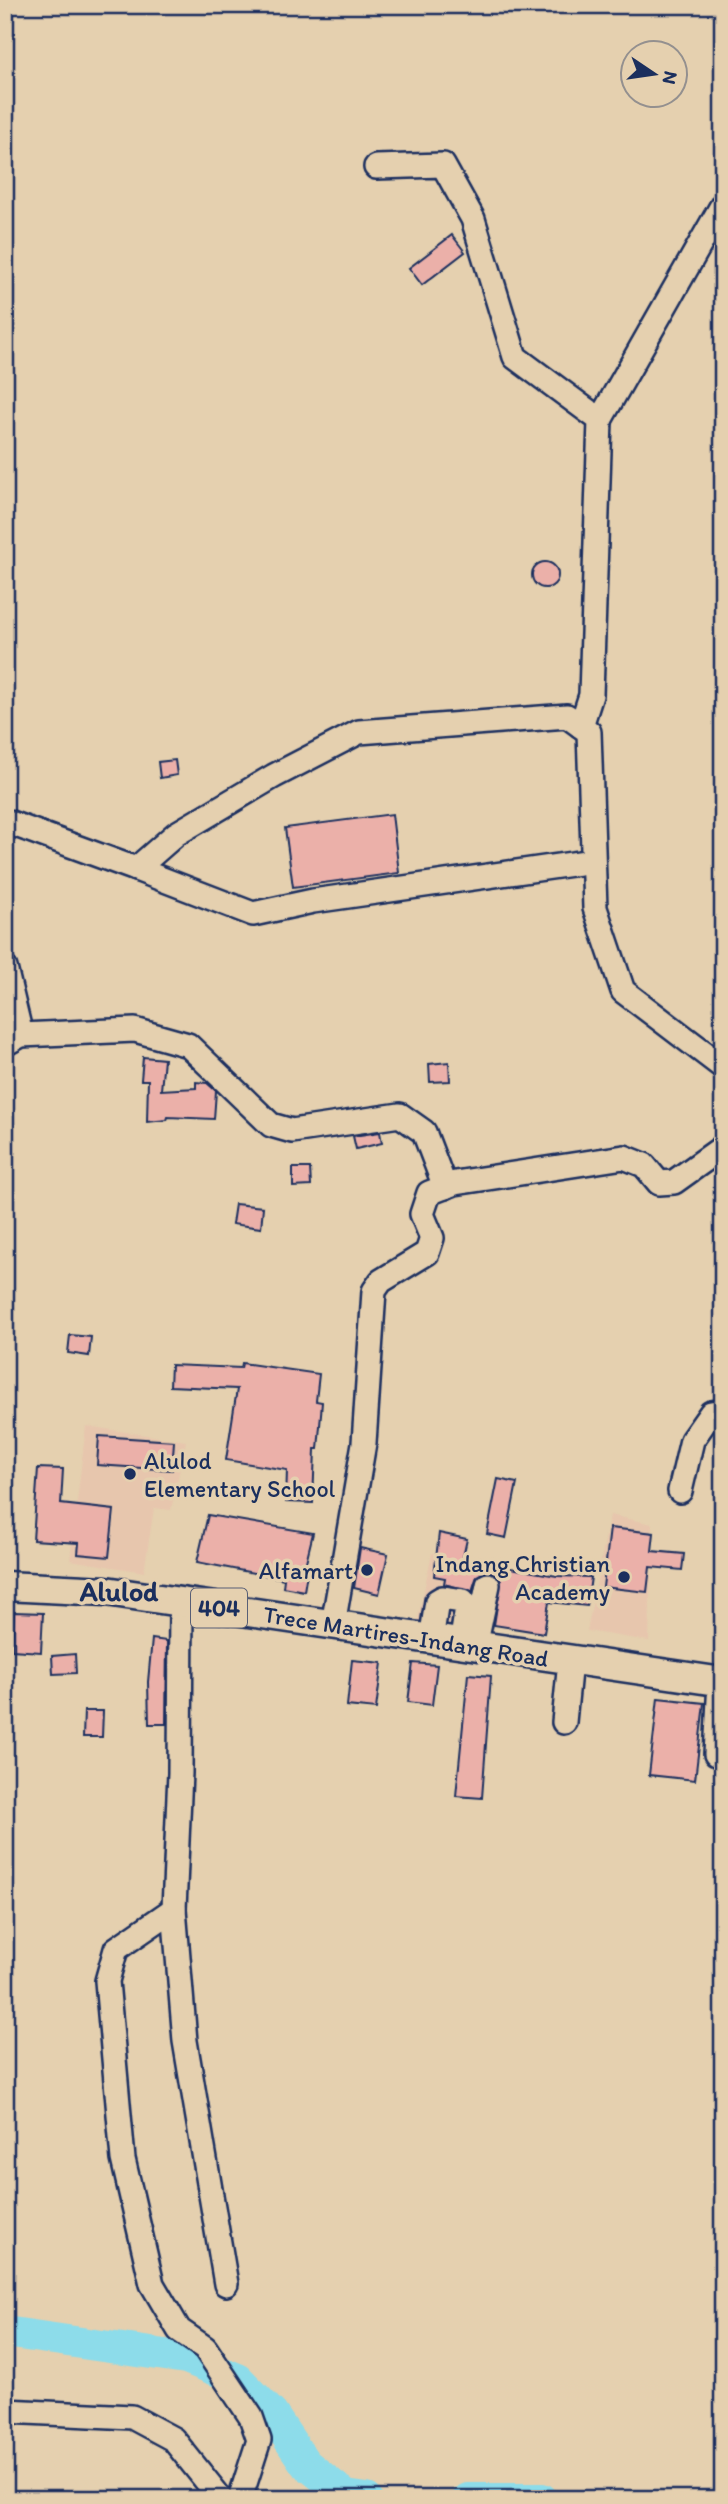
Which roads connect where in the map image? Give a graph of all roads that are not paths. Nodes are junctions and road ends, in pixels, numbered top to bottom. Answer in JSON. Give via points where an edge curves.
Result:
{"nodes":[{"id":1,"x":376,"y":167,"type":"dead end"},
{"id":2,"x":723,"y":204,"type":"edge"},
{"id":3,"x":600,"y":420,"type":"junction"},
{"id":4,"x":581,"y":726,"type":"junction"},
{"id":5,"x":5,"y":821,"type":"edge"},
{"id":6,"x":593,"y":861,"type":"junction"},
{"id":7,"x":136,"y":869,"type":"junction"},
{"id":8,"x":5,"y":968,"type":"edge"},
{"id":9,"x":13,"y":1040,"type":"edge"},
{"id":10,"x":723,"y":1067,"type":"edge"},
{"id":11,"x":723,"y":1147,"type":"edge"},
{"id":12,"x":445,"y":1187,"type":"junction"},
{"id":13,"x":723,"y":1411,"type":"edge"},
{"id":14,"x":680,"y":1491,"type":"dead end"},
{"id":15,"x":488,"y":1585,"type":"dead end"},
{"id":16,"x":5,"y":1586,"type":"edge"},
{"id":17,"x":181,"y":1602,"type":"junction"},
{"id":18,"x":332,"y":1625,"type":"junction"},
{"id":19,"x":431,"y":1640,"type":"junction"},
{"id":20,"x":468,"y":1646,"type":"junction"},
{"id":21,"x":570,"y":1661,"type":"junction"},
{"id":22,"x":721,"y":1682,"type":"edge"},
{"id":23,"x":564,"y":1722,"type":"dead end"},
{"id":24,"x":716,"y":1754,"type":"dead end"},
{"id":25,"x":174,"y":1909,"type":"junction"},
{"id":26,"x":226,"y":2284,"type":"dead end"},
{"id":27,"x":5,"y":2411,"type":"edge"},
{"id":28,"x":221,"y":2499,"type":"edge"},
{"id":29,"x":240,"y":2499,"type":"edge"}],
"edges":[{"from":1,"to":3,"type":"street","via":[[443,165],[473,219],[514,357]]},
{"from":2,"to":3,"type":"street"},
{"from":3,"to":4,"type":"street","via":[[591,695]]},
{"from":4,"to":6,"type":"street","via":[[589,732]]},
{"from":4,"to":7,"type":"street","via":[[568,716],[359,732],[176,834]]},
{"from":5,"to":7,"type":"street"},
{"from":6,"to":7,"type":"street","via":[[313,901],[253,914]]},
{"from":6,"to":10,"type":"street","via":[[595,908],[623,991]]},
{"from":8,"to":9,"type":"street"},
{"from":9,"to":12,"type":"street","via":[[135,1030],[188,1045],[271,1125],[292,1131],[400,1115],[424,1132]]},
{"from":11,"to":12,"type":"street","via":[[674,1182],[659,1183],[644,1165],[624,1157]]},
{"from":12,"to":18,"type":"street","via":[[429,1193],[422,1213],[432,1238],[427,1253],[381,1281],[374,1292],[364,1443]]},
{"from":13,"to":14,"type":"street","via":[[711,1413],[692,1440]]},
{"from":15,"to":20,"type":"street"},
{"from":16,"to":17,"type":"main road","name":"Trece Martires-Indang Road","number":"404","via":[[106,1591]]},
{"from":17,"to":18,"type":"main road","name":"Trece Martires-Indang Road","number":"404"},
{"from":17,"to":25,"type":"street"},
{"from":18,"to":19,"type":"main road","name":"Trece Martires-Indang Road","number":"404"},
{"from":19,"to":20,"type":"main road","name":"Trece Martires-Indang Road","number":"404"},
{"from":19,"to":20,"type":"street","via":[[437,1601],[463,1601]]},
{"from":20,"to":21,"type":"main road","name":"Trece Martires-Indang Road","number":"404"},
{"from":21,"to":22,"type":"main road","name":"Trece Martires-Indang Road","number":"404"},
{"from":21,"to":23,"type":"street"},
{"from":22,"to":24,"type":"street"},
{"from":25,"to":26,"type":"street","via":[[185,2041]]},
{"from":25,"to":29,"type":"street","via":[[116,1950],[107,1981],[123,2159],[152,2284],[179,2330],[205,2348],[251,2417],[259,2440]]},
{"from":27,"to":28,"type":"street","via":[[132,2417],[173,2439]]}]}
